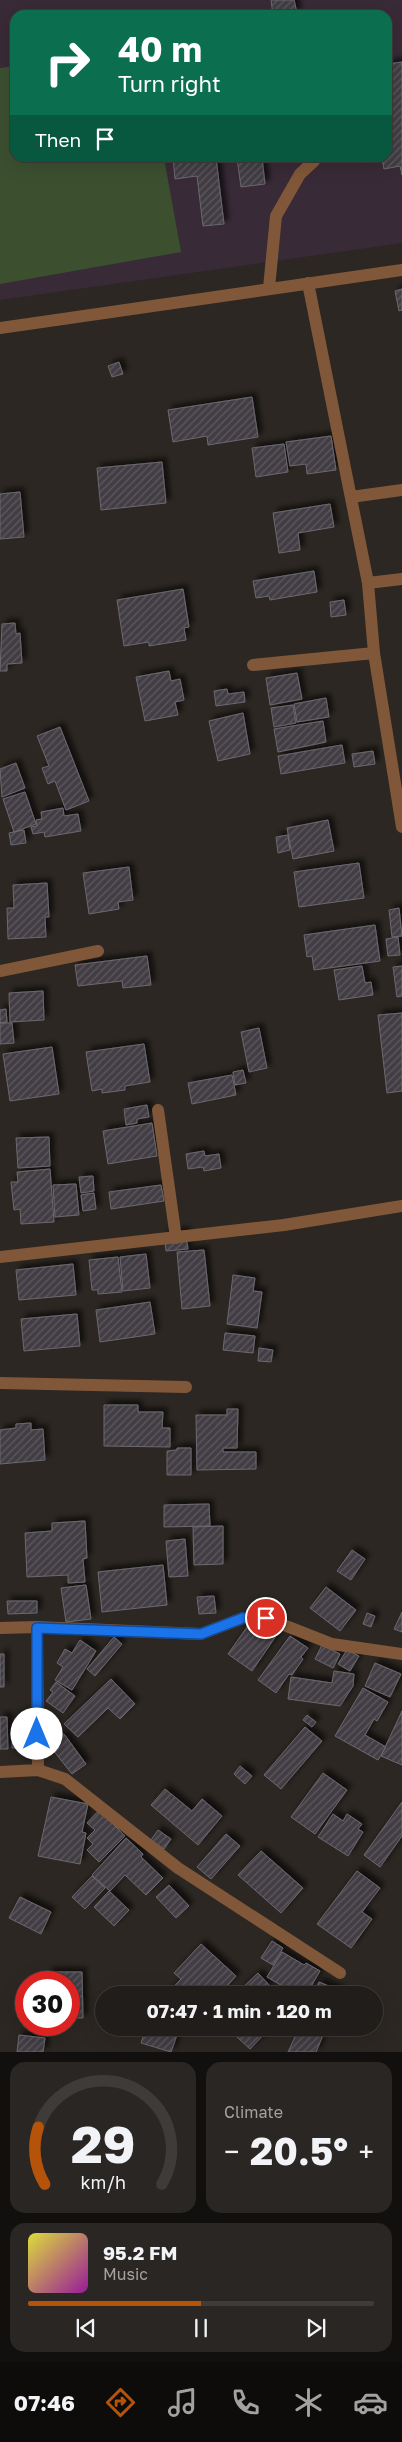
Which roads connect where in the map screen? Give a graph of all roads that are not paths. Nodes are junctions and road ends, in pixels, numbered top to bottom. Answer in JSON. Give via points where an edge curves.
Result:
{"nodes":[{"id":1,"x":313,"y":162,"type":"edge"},
{"id":2,"x":402,"y":270,"type":"edge"},
{"id":3,"x":308,"y":283,"type":"junction"},
{"id":4,"x":269,"y":288,"type":"junction"},
{"id":5,"x":0,"y":328,"type":"edge"},
{"id":6,"x":402,"y":490,"type":"edge"},
{"id":7,"x":351,"y":497,"type":"junction"},
{"id":8,"x":402,"y":579,"type":"edge"},
{"id":9,"x":368,"y":583,"type":"junction"},
{"id":10,"x":374,"y":654,"type":"junction"},
{"id":11,"x":253,"y":665,"type":"dead end"},
{"id":12,"x":402,"y":827,"type":"edge"},
{"id":13,"x":98,"y":951,"type":"dead end"},
{"id":14,"x":0,"y":971,"type":"edge"},
{"id":15,"x":158,"y":1110,"type":"dead end"},
{"id":16,"x":402,"y":1206,"type":"edge"},
{"id":17,"x":176,"y":1238,"type":"junction"},
{"id":18,"x":0,"y":1257,"type":"edge"},
{"id":19,"x":0,"y":1383,"type":"edge"},
{"id":20,"x":186,"y":1387,"type":"dead end"},
{"id":21,"x":0,"y":1628,"type":"edge"},
{"id":22,"x":37,"y":1628,"type":"junction"},
{"id":23,"x":402,"y":1654,"type":"edge"},
{"id":24,"x":38,"y":1770,"type":"junction"},
{"id":25,"x":0,"y":1772,"type":"edge"},
{"id":26,"x":340,"y":1973,"type":"dead end"}],
"edges":[{"from":1,"to":4,"type":"street","via":[[300,174],[276,216]]},
{"from":2,"to":3,"type":"street"},
{"from":3,"to":4,"type":"street"},
{"from":3,"to":7,"type":"street"},
{"from":4,"to":5,"type":"street"},
{"from":6,"to":7,"type":"street"},
{"from":7,"to":9,"type":"street"},
{"from":8,"to":9,"type":"street"},
{"from":9,"to":10,"type":"street"},
{"from":10,"to":11,"type":"street"},
{"from":10,"to":12,"type":"street"},
{"from":13,"to":14,"type":"street"},
{"from":15,"to":17,"type":"street"},
{"from":16,"to":17,"type":"street"},
{"from":17,"to":18,"type":"street"},
{"from":19,"to":20,"type":"street"},
{"from":21,"to":22,"type":"street"},
{"from":22,"to":23,"type":"street","via":[[201,1634],[243,1618],[266,1618],[332,1644]]},
{"from":22,"to":24,"type":"street"},
{"from":24,"to":25,"type":"street"},
{"from":24,"to":26,"type":"street","via":[[65,1779],[178,1868]]}]}
